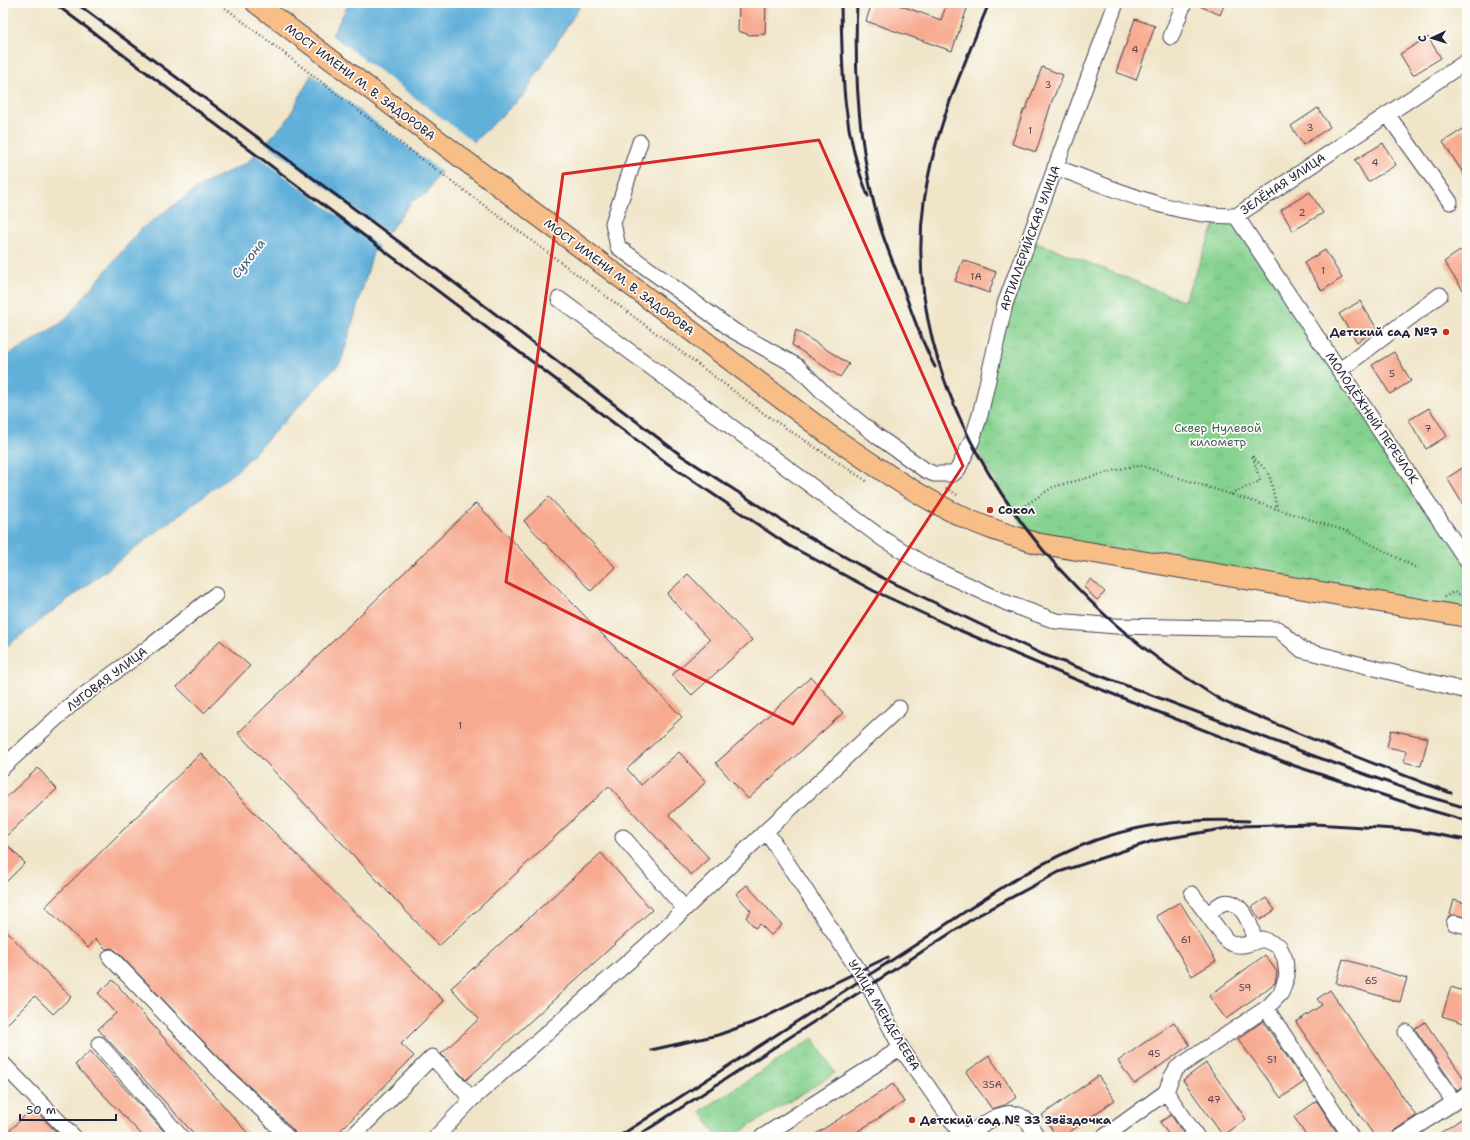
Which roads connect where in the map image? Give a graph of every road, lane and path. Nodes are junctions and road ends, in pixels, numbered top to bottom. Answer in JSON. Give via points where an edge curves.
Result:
{"nodes":[{"id":1,"x":219,"y":3,"type":"edge"},
{"id":2,"x":256,"y":3,"type":"edge"},
{"id":3,"x":1116,"y":3,"type":"edge"},
{"id":4,"x":1184,"y":3,"type":"edge"},
{"id":5,"x":1171,"y":37,"type":"dead end"},
{"id":6,"x":1467,"y":61,"type":"edge"},
{"id":7,"x":1387,"y":114,"type":"junction"},
{"id":8,"x":640,"y":142,"type":"dead end"},
{"id":9,"x":1056,"y":167,"type":"junction"},
{"id":10,"x":1450,"y":202,"type":"dead end"},
{"id":11,"x":1236,"y":216,"type":"junction"},
{"id":12,"x":1440,"y":296,"type":"dead end"},
{"id":13,"x":559,"y":299,"type":"dead end"},
{"id":14,"x":1340,"y":370,"type":"junction"},
{"id":15,"x":871,"y":484,"type":"dead end"},
{"id":16,"x":1231,"y":494,"type":"junction"},
{"id":17,"x":1277,"y":509,"type":"junction"},
{"id":18,"x":1014,"y":512,"type":"dead end"},
{"id":19,"x":1467,"y":561,"type":"edge"},
{"id":20,"x":1415,"y":567,"type":"dead end"},
{"id":21,"x":215,"y":596,"type":"dead end"},
{"id":22,"x":1467,"y":617,"type":"edge"},
{"id":23,"x":1467,"y":691,"type":"edge"},
{"id":24,"x":899,"y":708,"type":"dead end"},
{"id":25,"x":3,"y":767,"type":"edge"},
{"id":26,"x":766,"y":831,"type":"junction"},
{"id":27,"x":623,"y":837,"type":"dead end"},
{"id":28,"x":1192,"y":894,"type":"dead end"},
{"id":29,"x":685,"y":909,"type":"junction"},
{"id":30,"x":1209,"y":916,"type":"junction"},
{"id":31,"x":1254,"y":942,"type":"junction"},
{"id":32,"x":110,"y":957,"type":"dead end"},
{"id":33,"x":1266,"y":1008,"type":"junction"},
{"id":34,"x":1406,"y":1032,"type":"dead end"},
{"id":35,"x":99,"y":1044,"type":"dead end"},
{"id":36,"x":901,"y":1048,"type":"junction"},
{"id":37,"x":3,"y":1064,"type":"edge"},
{"id":38,"x":1166,"y":1092,"type":"junction"},
{"id":39,"x":1467,"y":1094,"type":"edge"},
{"id":40,"x":472,"y":1099,"type":"junction"},
{"id":41,"x":1454,"y":1102,"type":"junction"},
{"id":42,"x":74,"y":1137,"type":"edge"},
{"id":43,"x":182,"y":1137,"type":"edge"},
{"id":44,"x":287,"y":1137,"type":"edge"},
{"id":45,"x":352,"y":1137,"type":"edge"},
{"id":46,"x":436,"y":1137,"type":"edge"},
{"id":47,"x":762,"y":1137,"type":"edge"},
{"id":48,"x":964,"y":1137,"type":"edge"},
{"id":49,"x":1037,"y":1137,"type":"edge"},
{"id":50,"x":1104,"y":1137,"type":"edge"},
{"id":51,"x":1197,"y":1137,"type":"edge"},
{"id":52,"x":1351,"y":1137,"type":"edge"},
{"id":53,"x":1400,"y":1137,"type":"edge"}],
"edges":[{"from":1,"to":15,"type":"path","via":[[407,148],[766,415]]},
{"from":2,"to":22,"type":"main road","name":"МОСТ ИМЕНИ М. В. ЗАДОРОВА","via":[[828,434],[961,516],[994,531],[1036,543]]},
{"from":3,"to":9,"type":"street","name":"АРТИЛЛЕРИЙСКАЯ УЛИЦА"},
{"from":4,"to":5,"type":"street"},
{"from":6,"to":7,"type":"street","name":"ЗЕЛЁНАЯ УЛИЦА"},
{"from":7,"to":10,"type":"street"},
{"from":7,"to":11,"type":"street","name":"ЗЕЛЁНАЯ УЛИЦА"},
{"from":8,"to":9,"type":"street","name":"АРТИЛЛЕРИЙСКАЯ УЛИЦА","via":[[613,223],[618,247],[734,331],[796,366],[826,395],[877,436],[934,474],[953,474],[958,470],[972,440],[1005,304]]},
{"from":9,"to":11,"type":"street","name":"ЗЕЛЁНАЯ УЛИЦА","via":[[1151,202],[1218,217]]},
{"from":11,"to":14,"type":"street","name":"МОЛОДЁЖНЫЙ ПЕРЕУЛОК"},
{"from":12,"to":14,"type":"street"},
{"from":13,"to":23,"type":"street","via":[[883,539],[927,566],[1007,604],[1056,621],[1116,626],[1278,628],[1302,650]]},
{"from":14,"to":19,"type":"street","name":"МОЛОДЁЖНЫЙ ПЕРЕУЛОК"},
{"from":16,"to":17,"type":"path"},
{"from":16,"to":17,"type":"path","via":[[1260,481],[1254,457],[1269,473]]},
{"from":16,"to":18,"type":"path","via":[[1142,466],[1128,467],[1053,487]]},
{"from":17,"to":20,"type":"path","via":[[1346,531]]},
{"from":21,"to":25,"type":"street","name":"ЛУГОВАЯ УЛИЦА","via":[[73,703]]},
{"from":24,"to":26,"type":"street"},
{"from":26,"to":29,"type":"street"},
{"from":26,"to":36,"type":"street","name":"УЛИЦА МЕНДЕЛЕЕВА","via":[[870,986]]},
{"from":27,"to":29,"type":"street"},
{"from":28,"to":30,"type":"street"},
{"from":29,"to":40,"type":"street"},
{"from":30,"to":31,"type":"street","via":[[1227,941],[1233,945]]},
{"from":30,"to":31,"type":"street","via":[[1223,903],[1235,904],[1253,929]]},
{"from":31,"to":33,"type":"street","via":[[1262,939],[1279,946],[1285,959],[1286,984],[1276,1000]]},
{"from":32,"to":44,"type":"street"},
{"from":33,"to":38,"type":"street","via":[[1177,1068]]},
{"from":33,"to":52,"type":"street"},
{"from":34,"to":41,"type":"street"},
{"from":35,"to":43,"type":"street"},
{"from":36,"to":47,"type":"street"},
{"from":36,"to":48,"type":"street","name":"УЛИЦА МЕНДЕЛЕЕВА"},
{"from":37,"to":42,"type":"street"},
{"from":38,"to":50,"type":"street"},
{"from":38,"to":51,"type":"street"},
{"from":39,"to":41,"type":"street"},
{"from":40,"to":45,"type":"street","via":[[432,1057]]},
{"from":40,"to":46,"type":"street"},
{"from":41,"to":53,"type":"street"},
{"from":48,"to":49,"type":"street","via":[[990,1120],[1010,1114],[1017,1114],[1026,1120]]}]}
